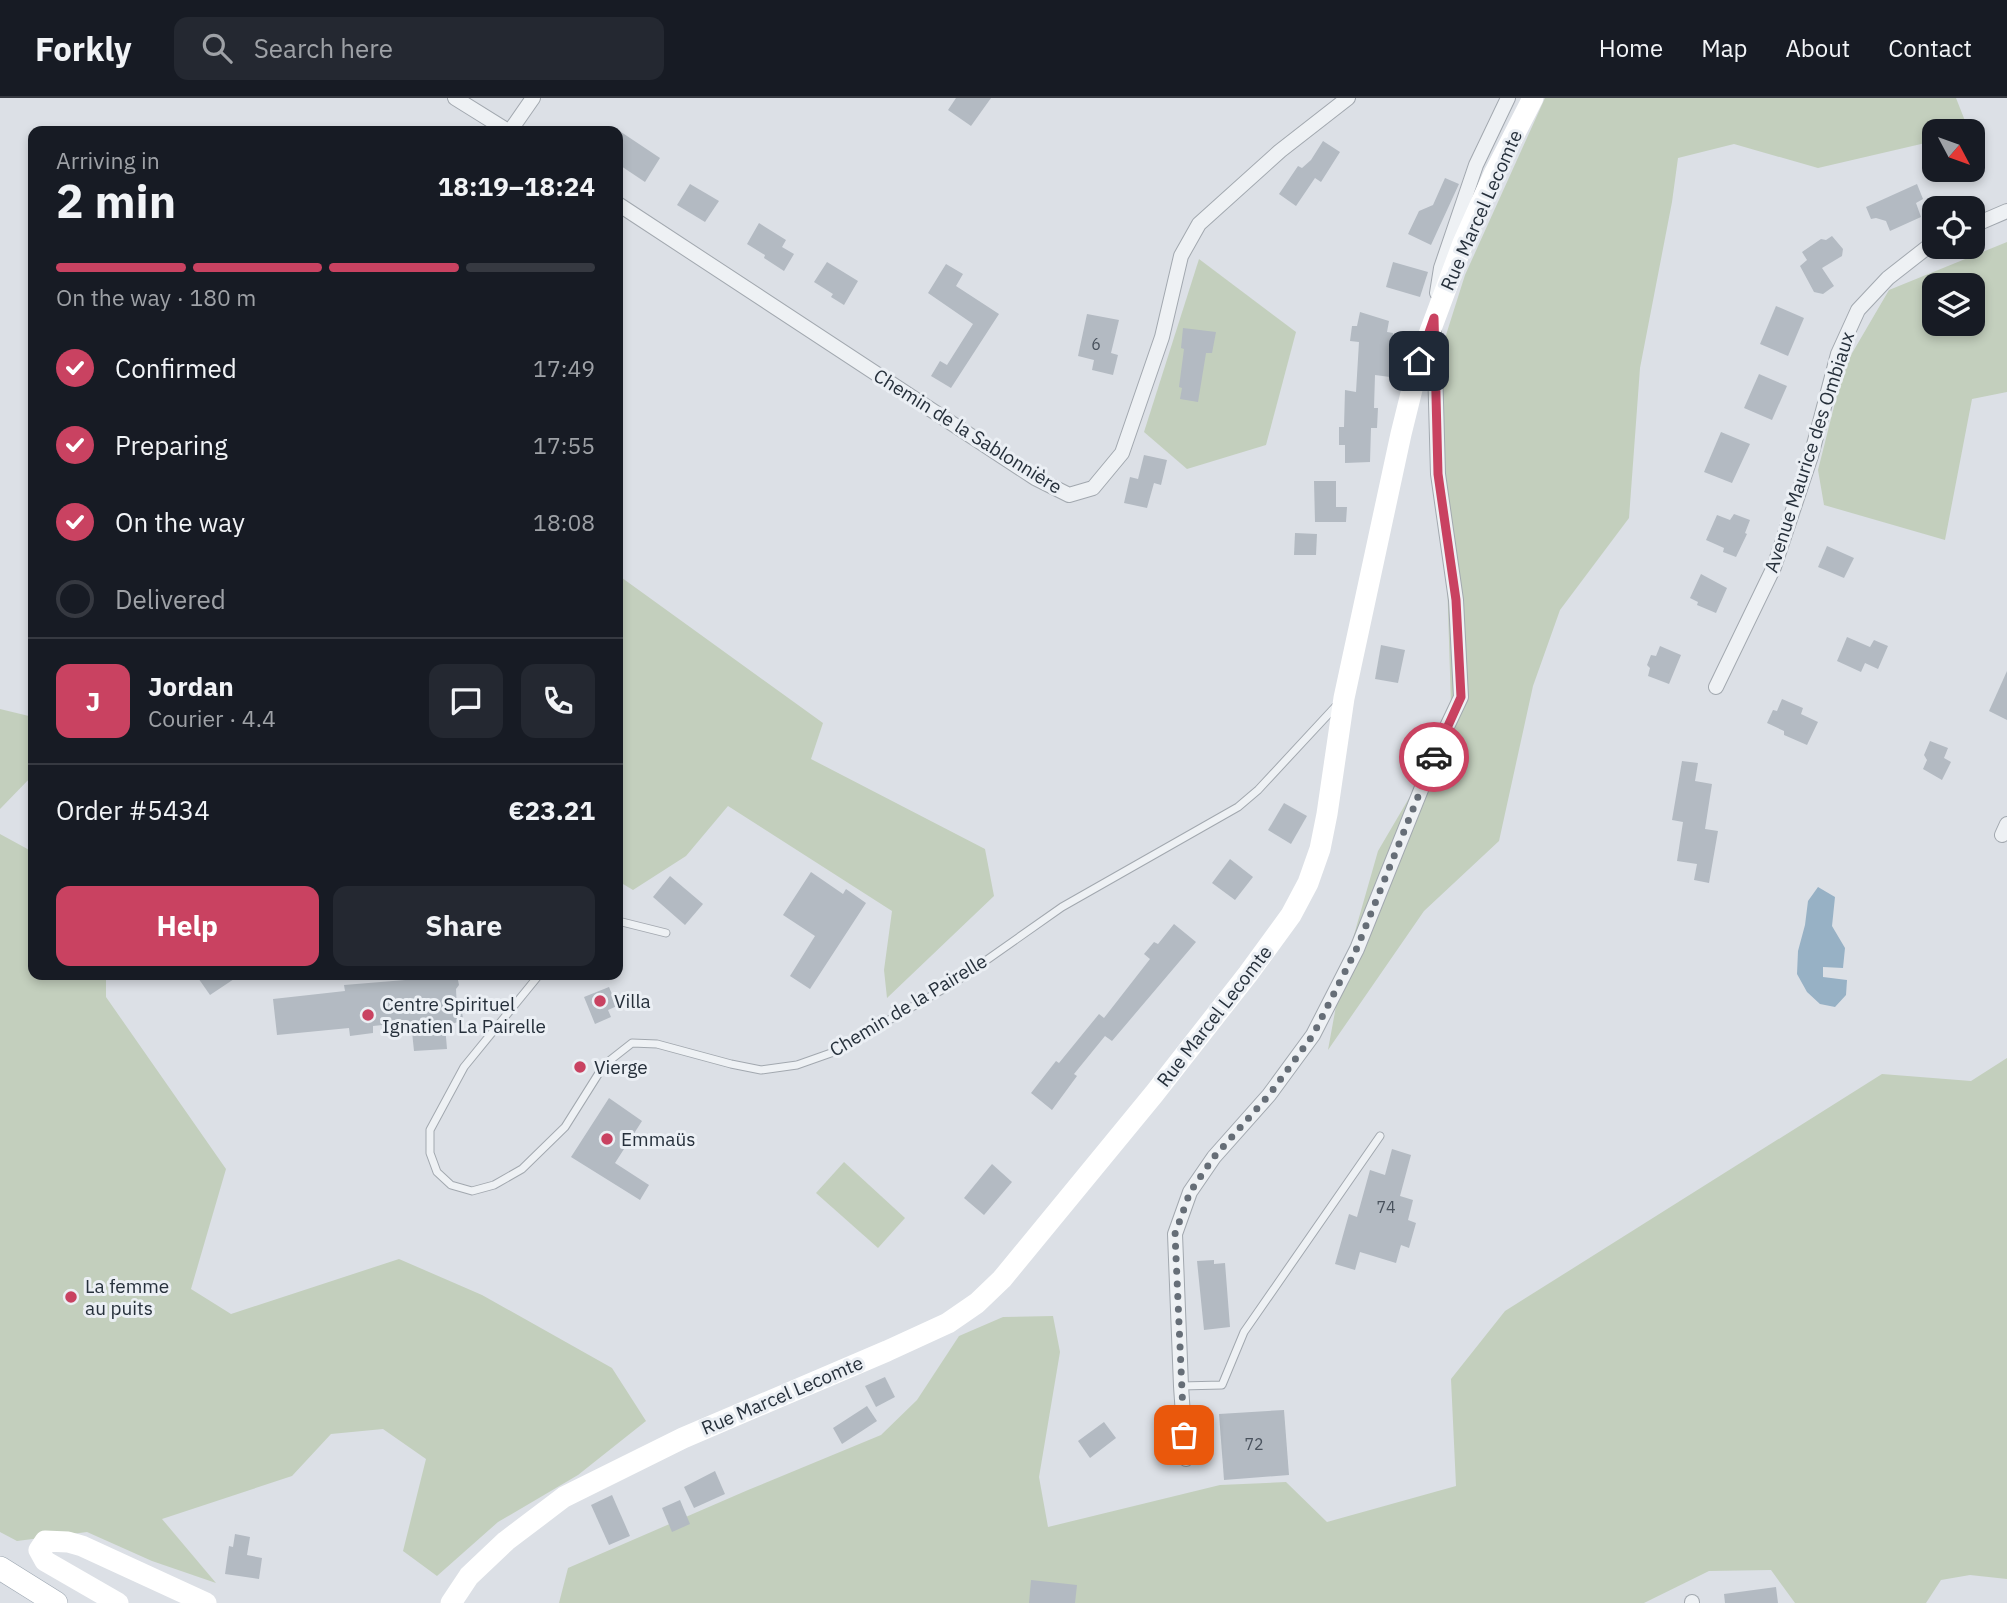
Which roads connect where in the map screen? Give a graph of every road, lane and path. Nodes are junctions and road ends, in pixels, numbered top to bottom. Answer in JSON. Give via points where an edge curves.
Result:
{"nodes":[{"id":1,"x":455,"y":98,"type":"edge"},
{"id":2,"x":533,"y":98,"type":"edge"},
{"id":3,"x":1348,"y":98,"type":"edge"},
{"id":4,"x":1508,"y":98,"type":"edge"},
{"id":5,"x":1533,"y":98,"type":"edge"},
{"id":6,"x":501,"y":126,"type":"edge"},
{"id":7,"x":513,"y":126,"type":"edge"},
{"id":8,"x":623,"y":207,"type":"edge"},
{"id":9,"x":2007,"y":211,"type":"edge"},
{"id":10,"x":1985,"y":220,"type":"edge"},
{"id":11,"x":1922,"y":251,"type":"edge"},
{"id":12,"x":1434,"y":318,"type":"junction"},
{"id":13,"x":1716,"y":687,"type":"dead end"},
{"id":14,"x":1344,"y":698,"type":"junction"},
{"id":15,"x":623,"y":922,"type":"edge"},
{"id":16,"x":666,"y":933,"type":"dead end"},
{"id":17,"x":535,"y":980,"type":"edge"},
{"id":18,"x":1380,"y":1136,"type":"dead end"},
{"id":19,"x":1181,"y":1386,"type":"junction"},
{"id":20,"x":1186,"y":1459,"type":"dead end"},
{"id":21,"x":0,"y":1568,"type":"edge"},
{"id":22,"x":56,"y":1603,"type":"edge"},
{"id":23,"x":118,"y":1603,"type":"edge"},
{"id":24,"x":206,"y":1603,"type":"edge"},
{"id":25,"x":451,"y":1603,"type":"edge"}],
"edges":[{"from":1,"to":6,"type":"street"},
{"from":2,"to":7,"type":"street"},
{"from":3,"to":8,"type":"street","name":"Chemin de la Sablonnière","via":[[1199,224],[1181,256],[1162,337],[1122,453],[1093,488],[1069,495],[1035,478]]},
{"from":4,"to":12,"type":"street","via":[[1476,165],[1441,268]]},
{"from":5,"to":12,"type":"street","name":"Rue Marcel Lecomte","via":[[1494,174]]},
{"from":9,"to":10,"type":"street"},
{"from":11,"to":13,"type":"street","name":"Avenue Maurice des Ombiaux","via":[[1858,310],[1838,354],[1811,456],[1774,566]]},
{"from":12,"to":14,"type":"street","name":"Rue Marcel Lecomte","via":[[1401,434]]},
{"from":12,"to":19,"type":"street","via":[[1438,474],[1456,600],[1461,697],[1357,948],[1313,1035],[1190,1192],[1175,1234]]},
{"from":14,"to":17,"type":"lane","name":"Chemin de la Pairelle","via":[[1238,807],[1062,907],[954,983],[883,1025],[831,1053],[797,1065],[761,1070],[657,1044],[632,1043],[604,1065],[565,1127],[522,1169],[494,1185],[471,1191],[451,1185],[437,1171],[430,1153],[430,1130],[464,1067]]},
{"from":14,"to":25,"type":"street","name":"Rue Marcel Lecomte","via":[[1320,849],[1290,915],[1154,1094],[1002,1279],[948,1322],[683,1438],[564,1497],[478,1567]]},
{"from":15,"to":16,"type":"lane"},
{"from":18,"to":19,"type":"lane","via":[[1244,1332],[1222,1385]]},
{"from":19,"to":20,"type":"street"},
{"from":21,"to":22,"type":"main road"},
{"from":23,"to":24,"type":"street","via":[[45,1561],[39,1550],[45,1541],[82,1546]]}]}
